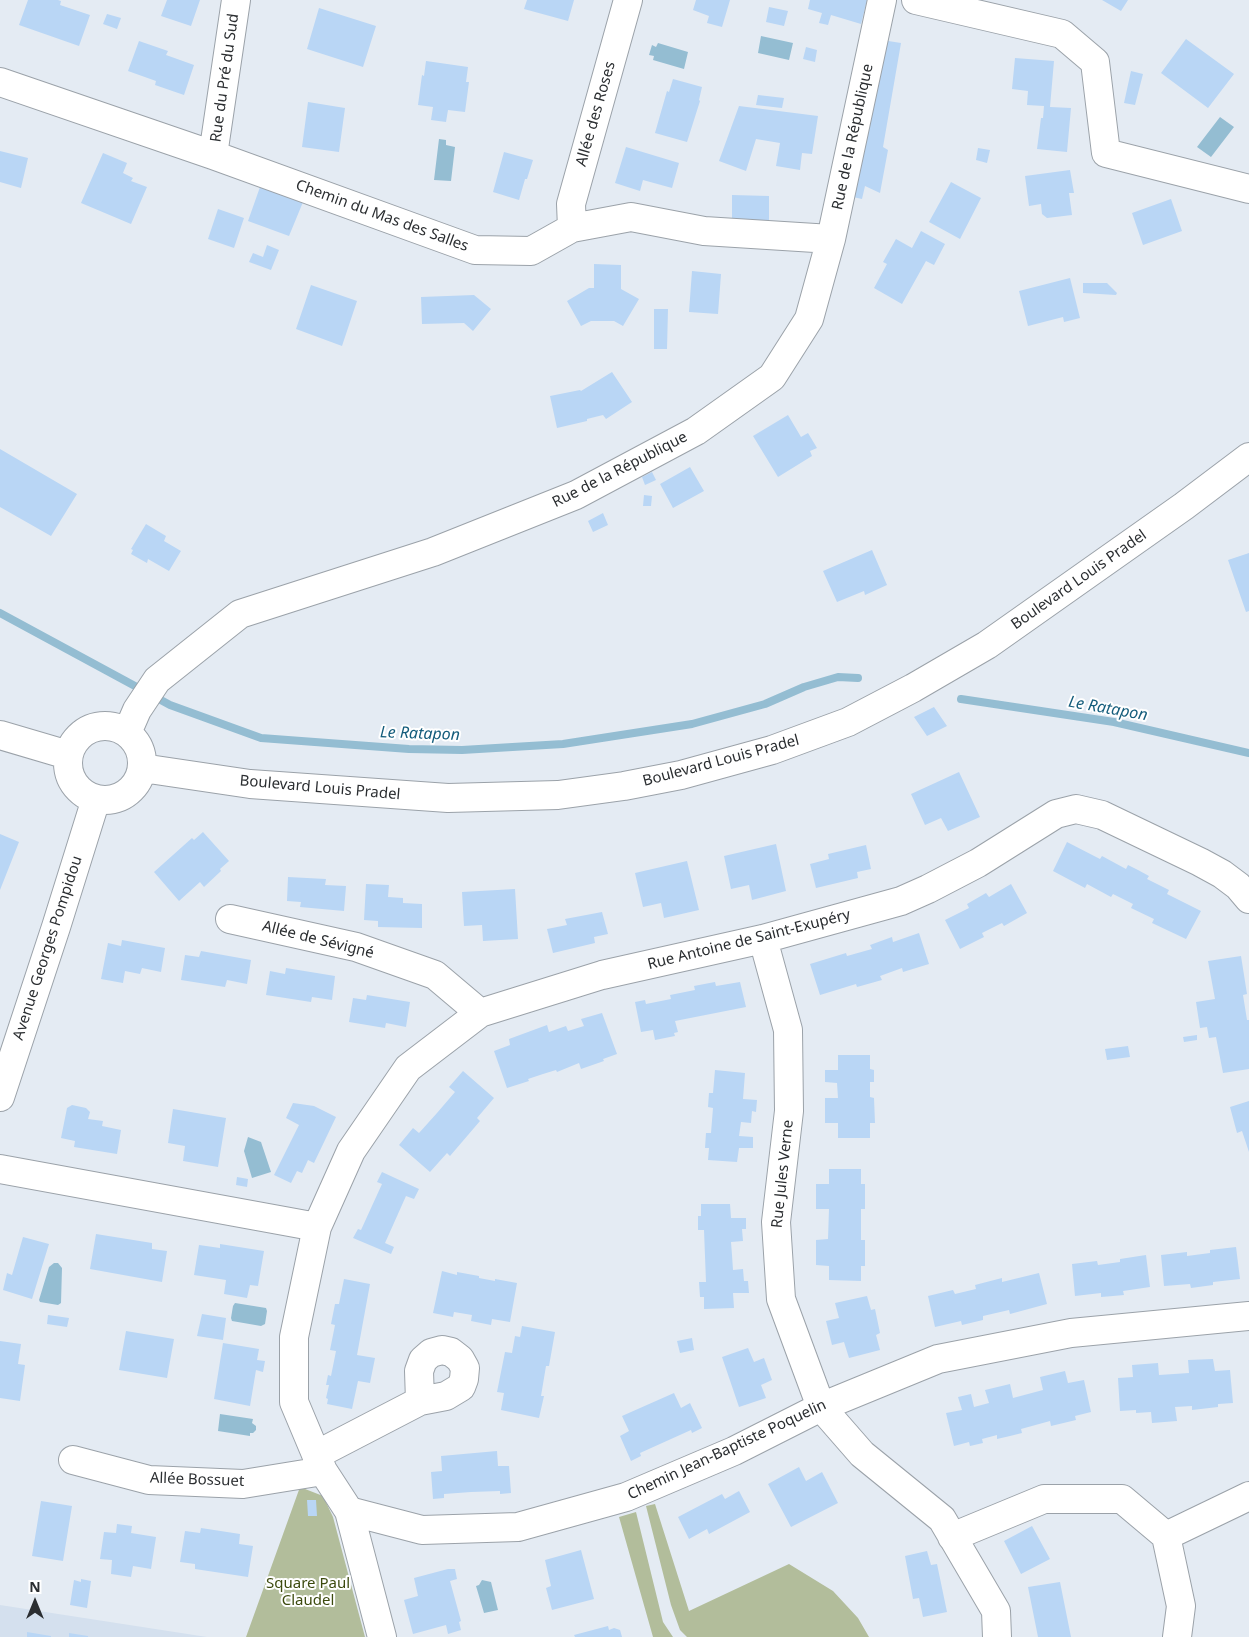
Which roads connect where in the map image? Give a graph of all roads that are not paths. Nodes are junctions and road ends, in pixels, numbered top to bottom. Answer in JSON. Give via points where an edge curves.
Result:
{"nodes":[{"id":1,"x":236,"y":0,"type":"edge"},
{"id":2,"x":628,"y":0,"type":"edge"},
{"id":3,"x":882,"y":0,"type":"edge"},
{"id":4,"x":916,"y":0,"type":"edge"},
{"id":5,"x":0,"y":82,"type":"edge"},
{"id":6,"x":213,"y":155,"type":"junction"},
{"id":7,"x":1249,"y":189,"type":"edge"},
{"id":8,"x":572,"y":228,"type":"junction"},
{"id":9,"x":831,"y":238,"type":"junction"},
{"id":10,"x":1249,"y":457,"type":"edge"},
{"id":11,"x":132,"y":722,"type":"junction"},
{"id":12,"x":0,"y":735,"type":"edge"},
{"id":13,"x":68,"y":755,"type":"junction"},
{"id":14,"x":142,"y":768,"type":"junction"},
{"id":15,"x":96,"y":799,"type":"junction"},
{"id":16,"x":1249,"y":900,"type":"edge"},
{"id":17,"x":230,"y":919,"type":"dead end"},
{"id":18,"x":763,"y":939,"type":"junction"},
{"id":19,"x":480,"y":1013,"type":"junction"},
{"id":20,"x":0,"y":1096,"type":"edge"},
{"id":21,"x":0,"y":1169,"type":"edge"},
{"id":22,"x":317,"y":1227,"type":"junction"},
{"id":23,"x":1249,"y":1316,"type":"edge"},
{"id":24,"x":420,"y":1400,"type":"dead end"},
{"id":25,"x":820,"y":1407,"type":"junction"},
{"id":26,"x":73,"y":1460,"type":"dead end"},
{"id":27,"x":320,"y":1463,"type":"junction"},
{"id":28,"x":1249,"y":1496,"type":"edge"},
{"id":29,"x":350,"y":1511,"type":"junction"},
{"id":30,"x":952,"y":1536,"type":"junction"},
{"id":31,"x":1166,"y":1536,"type":"junction"},
{"id":32,"x":382,"y":1637,"type":"edge"},
{"id":33,"x":997,"y":1637,"type":"edge"},
{"id":34,"x":1177,"y":1637,"type":"edge"}],
"edges":[{"from":1,"to":6,"type":"street","name":"Rue du Pré du Sud"},
{"from":2,"to":8,"type":"street","name":"Allée des Roses","via":[[571,204]]},
{"from":3,"to":9,"type":"street","name":"Rue de la République"},
{"from":4,"to":7,"type":"street","via":[[1062,34],[1095,62],[1106,153]]},
{"from":5,"to":6,"type":"street","name":"Chemin du Mas des Salles"},
{"from":6,"to":8,"type":"street","name":"Chemin du Mas des Salles","via":[[475,250],[531,251]]},
{"from":8,"to":9,"type":"street","name":"Chemin du Mas des Salles","via":[[630,217],[704,231]]},
{"from":9,"to":11,"type":"street","name":"Rue de la République","via":[[809,319],[772,378],[696,431],[576,495],[450,545],[240,614],[157,680]]},
{"from":10,"to":14,"type":"street","name":"Boulevard Louis Pradel","via":[[987,645],[848,722],[772,750],[681,775],[624,786],[558,795],[458,798],[250,784]]},
{"from":11,"to":13,"type":"street","via":[[116,728],[92,728],[81,734]]},
{"from":11,"to":14,"type":"street"},
{"from":12,"to":13,"type":"street"},
{"from":13,"to":15,"type":"street","via":[[71,778],[78,789]]},
{"from":14,"to":15,"type":"street","via":[[133,788],[123,796],[112,800]]},
{"from":15,"to":20,"type":"street","name":"Avenue Georges Pompidou"},
{"from":16,"to":18,"type":"street","name":"Rue Antoine de Saint-Exupéry","via":[[1238,886],[1200,862],[1102,815],[1076,809],[1056,814],[978,863],[901,902]]},
{"from":17,"to":19,"type":"street","name":"Allée de Sévigné","via":[[356,947],[435,975]]},
{"from":18,"to":19,"type":"street","name":"Rue Antoine de Saint-Exupéry","via":[[602,975]]},
{"from":18,"to":25,"type":"street","name":"Rue Jules Verne","via":[[788,1030],[789,1111],[776,1222],[781,1299]]},
{"from":19,"to":22,"type":"street","name":"Rue Antoine de Saint-Exupéry","via":[[408,1068],[352,1151]]},
{"from":21,"to":22,"type":"street"},
{"from":22,"to":27,"type":"street","via":[[294,1337],[294,1402]]},
{"from":23,"to":25,"type":"street","name":"Chemin Jean-Baptiste Poquelin","via":[[1071,1333],[938,1359]]},
{"from":24,"to":27,"type":"street","name":"Allée Bossuet"},
{"from":25,"to":29,"type":"street","name":"Chemin Jean-Baptiste Poquelin","via":[[734,1451],[626,1497],[518,1527],[422,1530]]},
{"from":25,"to":30,"type":"street","name":"Rue Jules Verne","via":[[862,1454],[942,1519]]},
{"from":26,"to":27,"type":"street","name":"Allée Bossuet","via":[[149,1480],[243,1484]]},
{"from":27,"to":29,"type":"street"},
{"from":28,"to":31,"type":"street"},
{"from":29,"to":32,"type":"street"},
{"from":30,"to":31,"type":"street","via":[[1044,1499],[1122,1499]]},
{"from":30,"to":33,"type":"street","name":"Rue Jules Verne","via":[[996,1611]]},
{"from":31,"to":34,"type":"street","via":[[1181,1606]]}]}
